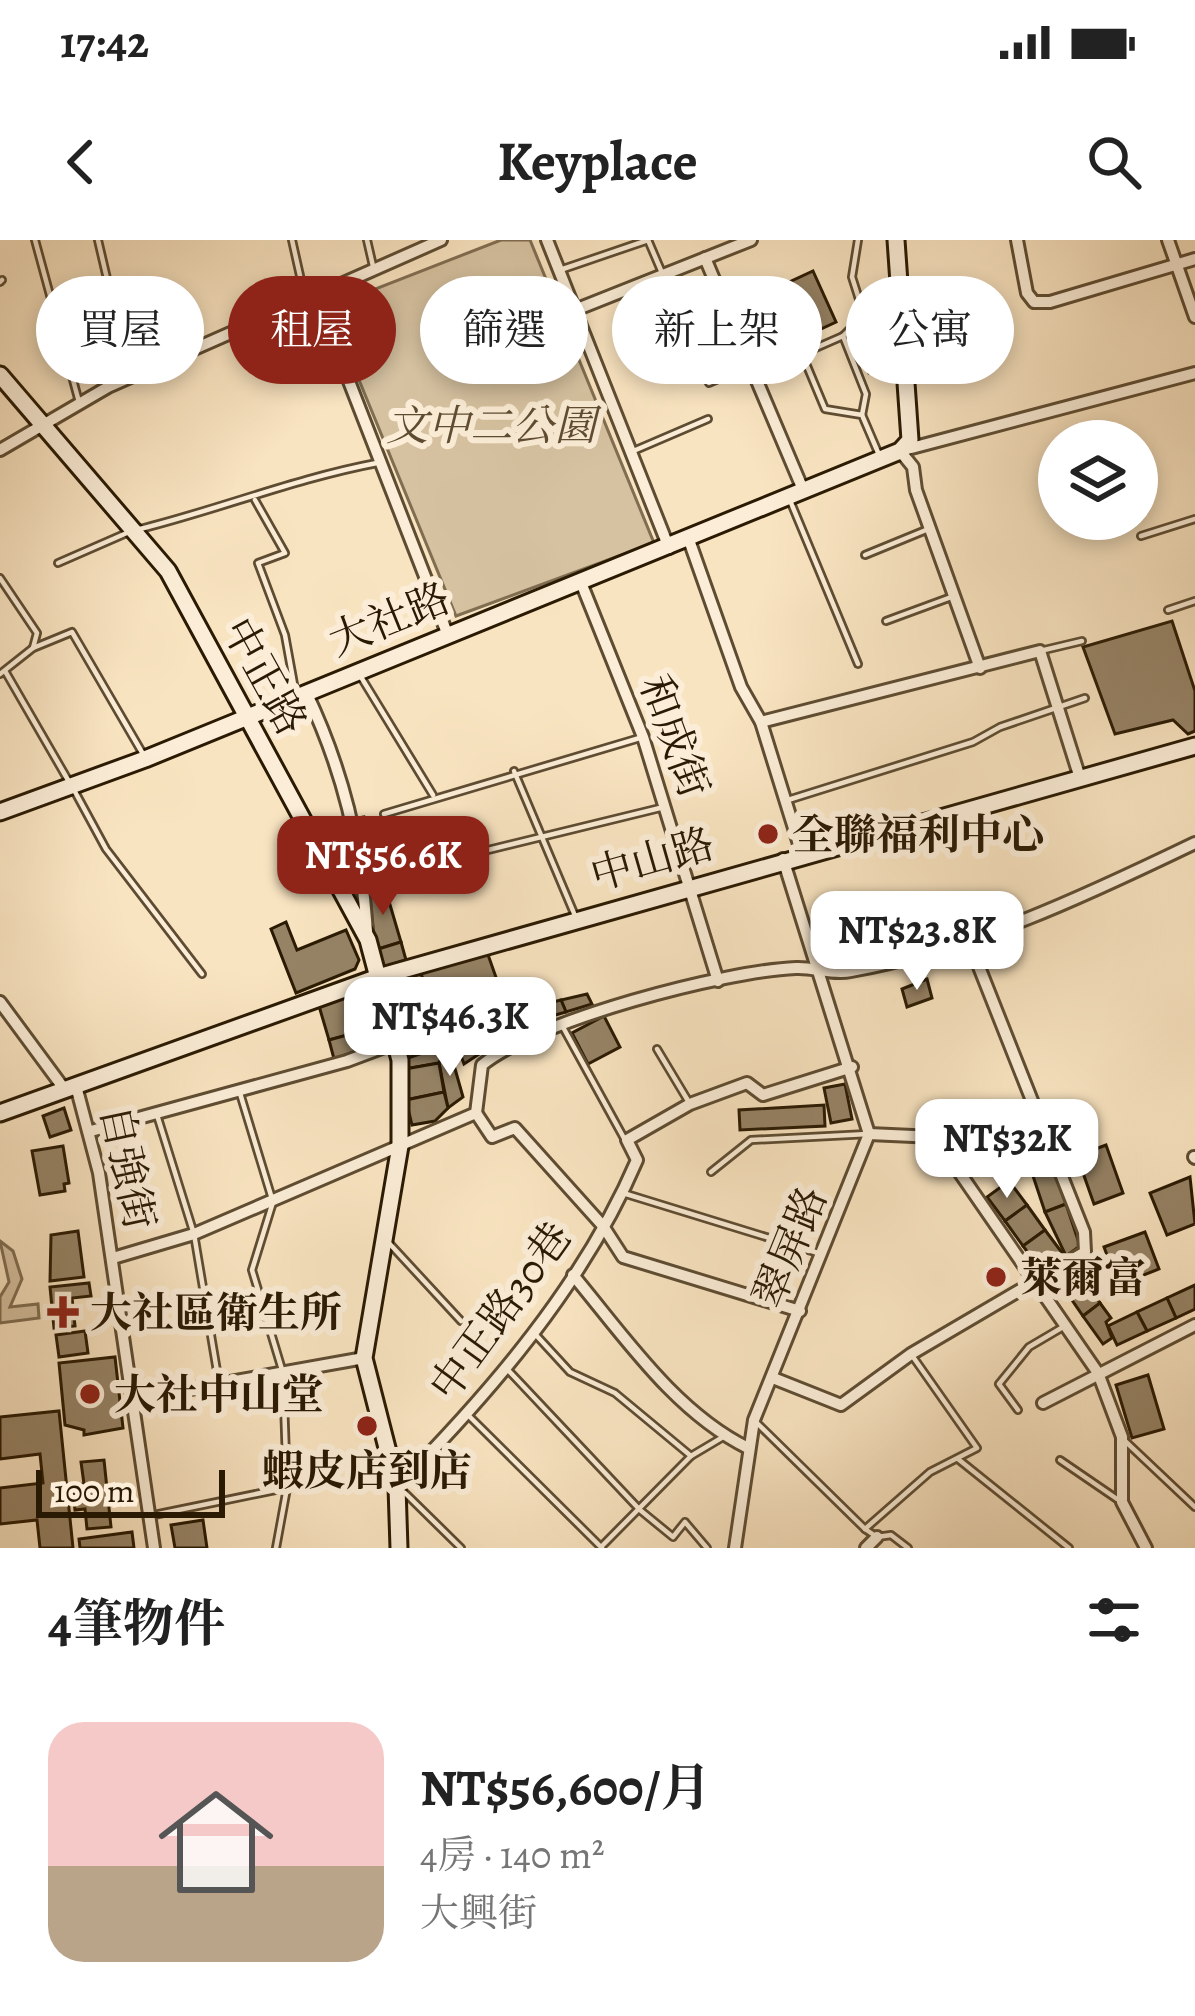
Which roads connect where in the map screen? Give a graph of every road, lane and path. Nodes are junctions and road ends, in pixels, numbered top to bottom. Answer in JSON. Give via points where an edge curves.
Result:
{"nodes":[{"id":1,"x":35,"y":240,"type":"edge"},
{"id":2,"x":98,"y":240,"type":"edge"},
{"id":3,"x":292,"y":240,"type":"edge"},
{"id":4,"x":367,"y":240,"type":"edge"},
{"id":5,"x":441,"y":240,"type":"edge"},
{"id":6,"x":547,"y":240,"type":"edge"},
{"id":7,"x":648,"y":240,"type":"edge"},
{"id":8,"x":751,"y":240,"type":"edge"},
{"id":9,"x":858,"y":240,"type":"edge"},
{"id":10,"x":896,"y":240,"type":"edge"},
{"id":11,"x":1017,"y":240,"type":"edge"},
{"id":12,"x":1168,"y":240,"type":"edge"},
{"id":13,"x":417,"y":244,"type":"edge"},
{"id":14,"x":705,"y":258,"type":"junction"},
{"id":15,"x":1195,"y":259,"type":"edge"},
{"id":16,"x":1178,"y":264,"type":"junction"},
{"id":17,"x":374,"y":266,"type":"junction"},
{"id":18,"x":558,"y":271,"type":"junction"},
{"id":19,"x":662,"y":274,"type":"junction"},
{"id":20,"x":106,"y":276,"type":"edge"},
{"id":21,"x":303,"y":276,"type":"edge"},
{"id":22,"x":356,"y":276,"type":"edge"},
{"id":23,"x":560,"y":276,"type":"edge"},
{"id":24,"x":713,"y":276,"type":"edge"},
{"id":25,"x":588,"y":305,"type":"edge"},
{"id":26,"x":1195,"y":317,"type":"edge"},
{"id":27,"x":843,"y":335,"type":"junction"},
{"id":28,"x":588,"y":343,"type":"edge"},
{"id":29,"x":1195,"y":373,"type":"edge"},
{"id":30,"x":0,"y":375,"type":"edge"},
{"id":31,"x":116,"y":384,"type":"edge"},
{"id":32,"x":345,"y":384,"type":"edge"},
{"id":33,"x":758,"y":384,"type":"edge"},
{"id":34,"x":79,"y":402,"type":"junction"},
{"id":35,"x":862,"y":415,"type":"junction"},
{"id":36,"x":708,"y":419,"type":"dead end"},
{"id":37,"x":40,"y":424,"type":"junction"},
{"id":38,"x":0,"y":449,"type":"edge"},
{"id":39,"x":631,"y":452,"type":"junction"},
{"id":40,"x":901,"y":452,"type":"junction"},
{"id":41,"x":881,"y":460,"type":"junction"},
{"id":42,"x":378,"y":463,"type":"junction"},
{"id":43,"x":796,"y":495,"type":"junction"},
{"id":44,"x":255,"y":500,"type":"junction"},
{"id":45,"x":1195,"y":520,"type":"edge"},
{"id":46,"x":930,"y":528,"type":"junction"},
{"id":47,"x":136,"y":530,"type":"junction"},
{"id":48,"x":1158,"y":531,"type":"edge"},
{"id":49,"x":688,"y":540,"type":"junction"},
{"id":50,"x":669,"y":548,"type":"junction"},
{"id":51,"x":865,"y":555,"type":"dead end"},
{"id":52,"x":58,"y":563,"type":"dead end"},
{"id":53,"x":0,"y":578,"type":"edge"},
{"id":54,"x":582,"y":584,"type":"junction"},
{"id":55,"x":955,"y":596,"type":"junction"},
{"id":56,"x":1194,"y":602,"type":"edge"},
{"id":57,"x":1168,"y":610,"type":"dead end"},
{"id":58,"x":1195,"y":611,"type":"edge"},
{"id":59,"x":886,"y":620,"type":"dead end"},
{"id":60,"x":447,"y":633,"type":"junction"},
{"id":61,"x":1082,"y":641,"type":"dead end"},
{"id":62,"x":33,"y":648,"type":"junction"},
{"id":63,"x":1040,"y":651,"type":"junction"},
{"id":64,"x":858,"y":664,"type":"dead end"},
{"id":65,"x":980,"y":668,"type":"junction"},
{"id":66,"x":357,"y":671,"type":"junction"},
{"id":67,"x":2,"y":672,"type":"edge"},
{"id":68,"x":301,"y":694,"type":"junction"},
{"id":69,"x":1085,"y":698,"type":"dead end"},
{"id":70,"x":1060,"y":707,"type":"junction"},
{"id":71,"x":245,"y":719,"type":"junction"},
{"id":72,"x":761,"y":722,"type":"junction"},
{"id":73,"x":643,"y":737,"type":"junction"},
{"id":74,"x":1195,"y":746,"type":"edge"},
{"id":75,"x":146,"y":759,"type":"junction"},
{"id":76,"x":514,"y":771,"type":"junction"},
{"id":77,"x":1080,"y":778,"type":"junction"},
{"id":78,"x":71,"y":784,"type":"junction"},
{"id":79,"x":433,"y":795,"type":"junction"},
{"id":80,"x":783,"y":802,"type":"junction"},
{"id":81,"x":665,"y":807,"type":"junction"},
{"id":82,"x":0,"y":812,"type":"edge"},
{"id":83,"x":384,"y":814,"type":"dead end"},
{"id":84,"x":542,"y":836,"type":"junction"},
{"id":85,"x":1195,"y":843,"type":"edge"},
{"id":86,"x":802,"y":854,"type":"junction"},
{"id":87,"x":783,"y":859,"type":"junction"},
{"id":88,"x":386,"y":875,"type":"dead end"},
{"id":89,"x":691,"y":886,"type":"junction"},
{"id":90,"x":575,"y":918,"type":"junction"},
{"id":91,"x":968,"y":939,"type":"junction"},
{"id":92,"x":368,"y":940,"type":"junction"},
{"id":93,"x":822,"y":971,"type":"junction"},
{"id":94,"x":202,"y":974,"type":"dead end"},
{"id":95,"x":378,"y":977,"type":"junction"},
{"id":96,"x":718,"y":981,"type":"junction"},
{"id":97,"x":0,"y":1002,"type":"edge"},
{"id":98,"x":561,"y":1024,"type":"junction"},
{"id":99,"x":395,"y":1042,"type":"junction"},
{"id":100,"x":657,"y":1049,"type":"dead end"},
{"id":101,"x":852,"y":1067,"type":"junction"},
{"id":102,"x":70,"y":1088,"type":"junction"},
{"id":103,"x":239,"y":1090,"type":"junction"},
{"id":104,"x":690,"y":1104,"type":"junction"},
{"id":105,"x":0,"y":1113,"type":"edge"},
{"id":106,"x":476,"y":1113,"type":"junction"},
{"id":107,"x":157,"y":1114,"type":"junction"},
{"id":108,"x":91,"y":1131,"type":"junction"},
{"id":109,"x":869,"y":1134,"type":"junction"},
{"id":110,"x":400,"y":1146,"type":"junction"},
{"id":111,"x":637,"y":1160,"type":"junction"},
{"id":112,"x":711,"y":1172,"type":"dead end"},
{"id":113,"x":623,"y":1193,"type":"junction"},
{"id":114,"x":273,"y":1202,"type":"junction"},
{"id":115,"x":603,"y":1226,"type":"junction"},
{"id":116,"x":194,"y":1234,"type":"junction"},
{"id":117,"x":383,"y":1238,"type":"junction"},
{"id":118,"x":823,"y":1255,"type":"junction"},
{"id":119,"x":113,"y":1258,"type":"junction"},
{"id":120,"x":573,"y":1275,"type":"junction"},
{"id":121,"x":1033,"y":1282,"type":"junction"},
{"id":122,"x":800,"y":1311,"type":"junction"},
{"id":123,"x":461,"y":1321,"type":"dead end"},
{"id":124,"x":1195,"y":1325,"type":"edge"},
{"id":125,"x":1064,"y":1326,"type":"junction"},
{"id":126,"x":532,"y":1331,"type":"junction"},
{"id":127,"x":911,"y":1354,"type":"junction"},
{"id":128,"x":364,"y":1358,"type":"junction"},
{"id":129,"x":505,"y":1367,"type":"junction"},
{"id":130,"x":283,"y":1373,"type":"junction"},
{"id":131,"x":1098,"y":1373,"type":"junction"},
{"id":132,"x":773,"y":1378,"type":"junction"},
{"id":133,"x":219,"y":1383,"type":"junction"},
{"id":134,"x":134,"y":1400,"type":"junction"},
{"id":135,"x":1043,"y":1403,"type":"dead end"},
{"id":136,"x":1018,"y":1410,"type":"dead end"},
{"id":137,"x":468,"y":1415,"type":"junction"},
{"id":138,"x":754,"y":1420,"type":"junction"},
{"id":139,"x":724,"y":1436,"type":"junction"},
{"id":140,"x":1122,"y":1437,"type":"junction"},
{"id":141,"x":748,"y":1448,"type":"junction"},
{"id":142,"x":691,"y":1456,"type":"junction"},
{"id":143,"x":958,"y":1460,"type":"junction"},
{"id":144,"x":1060,"y":1460,"type":"dead end"},
{"id":145,"x":398,"y":1486,"type":"junction"},
{"id":146,"x":287,"y":1488,"type":"junction"},
{"id":147,"x":1122,"y":1502,"type":"junction"},
{"id":148,"x":1195,"y":1507,"type":"edge"},
{"id":149,"x":640,"y":1510,"type":"junction"},
{"id":150,"x":149,"y":1516,"type":"junction"},
{"id":151,"x":865,"y":1529,"type":"junction"},
{"id":152,"x":877,"y":1537,"type":"junction"},
{"id":153,"x":600,"y":1547,"type":"edge"},
{"id":154,"x":154,"y":1548,"type":"edge"},
{"id":155,"x":276,"y":1548,"type":"edge"},
{"id":156,"x":399,"y":1548,"type":"edge"},
{"id":157,"x":461,"y":1548,"type":"edge"},
{"id":158,"x":707,"y":1548,"type":"edge"},
{"id":159,"x":735,"y":1548,"type":"edge"},
{"id":160,"x":866,"y":1548,"type":"edge"},
{"id":161,"x":908,"y":1548,"type":"edge"},
{"id":162,"x":1069,"y":1548,"type":"edge"},
{"id":163,"x":1146,"y":1548,"type":"edge"}],
"edges":[{"from":1,"to":34,"type":"lane"},
{"from":2,"to":20,"type":"lane"},
{"from":3,"to":21,"type":"lane"},
{"from":4,"to":17,"type":"lane"},
{"from":5,"to":13,"type":"street"},
{"from":6,"to":18,"type":"street"},
{"from":7,"to":18,"type":"lane"},
{"from":7,"to":19,"type":"lane"},
{"from":8,"to":14,"type":"street"},
{"from":9,"to":27,"type":"lane","via":[[852,277],[864,315]]},
{"from":10,"to":40,"type":"main road","via":[[910,440]]},
{"from":11,"to":16,"type":"street","via":[[1034,302]]},
{"from":12,"to":16,"type":"street"},
{"from":13,"to":17,"type":"street"},
{"from":14,"to":19,"type":"street"},
{"from":14,"to":24,"type":"street"},
{"from":15,"to":16,"type":"street"},
{"from":16,"to":26,"type":"street"},
{"from":17,"to":22,"type":"street"},
{"from":18,"to":23,"type":"street"},
{"from":19,"to":25,"type":"street"},
{"from":27,"to":35,"type":"lane","via":[[866,394]]},
{"from":27,"to":35,"type":"lane","via":[[802,353],[825,409]]},
{"from":28,"to":39,"type":"street"},
{"from":29,"to":40,"type":"street"},
{"from":30,"to":37,"type":"main road","name":"中正路"},
{"from":31,"to":34,"type":"street"},
{"from":32,"to":42,"type":"street"},
{"from":33,"to":43,"type":"street"},
{"from":34,"to":37,"type":"street"},
{"from":35,"to":41,"type":"lane"},
{"from":36,"to":39,"type":"lane"},
{"from":37,"to":38,"type":"street"},
{"from":37,"to":47,"type":"main road","name":"中正路"},
{"from":39,"to":50,"type":"street"},
{"from":40,"to":41,"type":"main road","name":"大社路"},
{"from":40,"to":46,"type":"street"},
{"from":41,"to":43,"type":"main road","name":"大社路"},
{"from":42,"to":44,"type":"lane","via":[[316,474]]},
{"from":42,"to":60,"type":"street"},
{"from":43,"to":49,"type":"main road","name":"大社路"},
{"from":43,"to":64,"type":"lane"},
{"from":44,"to":47,"type":"lane"},
{"from":44,"to":68,"type":"lane","via":[[285,553],[257,562]]},
{"from":45,"to":48,"type":"lane"},
{"from":46,"to":51,"type":"lane"},
{"from":46,"to":55,"type":"street"},
{"from":47,"to":52,"type":"lane"},
{"from":47,"to":71,"type":"main road","name":"中正路","via":[[168,572]]},
{"from":49,"to":50,"type":"main road","name":"大社路"},
{"from":49,"to":72,"type":"street"},
{"from":50,"to":54,"type":"main road","name":"大社路"},
{"from":53,"to":62,"type":"lane","via":[[37,633]]},
{"from":54,"to":60,"type":"main road","name":"大社路"},
{"from":54,"to":73,"type":"street","name":"和成街"},
{"from":55,"to":59,"type":"lane"},
{"from":55,"to":65,"type":"street"},
{"from":56,"to":57,"type":"lane"},
{"from":56,"to":58,"type":"lane"},
{"from":60,"to":66,"type":"main road","name":"大社路"},
{"from":61,"to":63,"type":"lane"},
{"from":62,"to":67,"type":"lane"},
{"from":62,"to":75,"type":"lane","via":[[72,632]]},
{"from":63,"to":65,"type":"street"},
{"from":63,"to":70,"type":"street"},
{"from":65,"to":72,"type":"street"},
{"from":66,"to":68,"type":"main road","name":"大社路"},
{"from":66,"to":79,"type":"lane"},
{"from":67,"to":78,"type":"lane"},
{"from":68,"to":71,"type":"main road","name":"大社路"},
{"from":68,"to":92,"type":"street","via":[[332,746],[360,844]]},
{"from":69,"to":70,"type":"lane"},
{"from":70,"to":77,"type":"street"},
{"from":70,"to":80,"type":"lane"},
{"from":71,"to":75,"type":"main road","name":"大社路"},
{"from":71,"to":92,"type":"main road","name":"中正路"},
{"from":72,"to":80,"type":"street"},
{"from":73,"to":76,"type":"lane"},
{"from":73,"to":81,"type":"street","name":"和成街"},
{"from":74,"to":77,"type":"main road","name":"中山路"},
{"from":75,"to":78,"type":"main road","name":"大社路"},
{"from":76,"to":79,"type":"lane"},
{"from":76,"to":84,"type":"lane"},
{"from":77,"to":86,"type":"main road","name":"中山路"},
{"from":78,"to":82,"type":"main road","name":"大社路"},
{"from":78,"to":94,"type":"lane","via":[[106,849]]},
{"from":79,"to":83,"type":"lane"},
{"from":80,"to":86,"type":"street"},
{"from":81,"to":84,"type":"lane"},
{"from":81,"to":89,"type":"street","name":"和成街"},
{"from":84,"to":88,"type":"lane"},
{"from":84,"to":90,"type":"lane"},
{"from":85,"to":91,"type":"street","via":[[1056,909]]},
{"from":86,"to":87,"type":"main road","name":"中山路"},
{"from":87,"to":89,"type":"main road","name":"中山路"},
{"from":87,"to":93,"type":"street"},
{"from":89,"to":90,"type":"main road","name":"中山路"},
{"from":89,"to":96,"type":"street","name":"和成街"},
{"from":90,"to":95,"type":"main road","name":"中山路"},
{"from":91,"to":93,"type":"street","via":[[846,973]]},
{"from":91,"to":121,"type":"street","via":[[1084,1232],[1085,1252]]},
{"from":92,"to":95,"type":"main road","name":"中正路"},
{"from":93,"to":96,"type":"street"},
{"from":93,"to":101,"type":"street"},
{"from":95,"to":99,"type":"main road","name":"中正路"},
{"from":95,"to":102,"type":"main road","name":"中山路"},
{"from":96,"to":98,"type":"street"},
{"from":97,"to":102,"type":"street","name":"自強街"},
{"from":98,"to":106,"type":"street","via":[[482,1065]]},
{"from":98,"to":111,"type":"lane"},
{"from":99,"to":103,"type":"street"},
{"from":99,"to":110,"type":"main road","name":"中正路"},
{"from":100,"to":104,"type":"lane"},
{"from":101,"to":104,"type":"street","via":[[764,1095],[747,1083]]},
{"from":101,"to":109,"type":"street"},
{"from":102,"to":105,"type":"main road","name":"中山路"},
{"from":102,"to":108,"type":"street","name":"自強街"},
{"from":103,"to":107,"type":"street"},
{"from":103,"to":114,"type":"lane"},
{"from":104,"to":111,"type":"street","name":"中正路30巷","via":[[627,1140]]},
{"from":106,"to":110,"type":"street"},
{"from":106,"to":115,"type":"street","via":[[492,1137],[514,1128]]},
{"from":107,"to":108,"type":"street"},
{"from":107,"to":116,"type":"lane"},
{"from":108,"to":119,"type":"street","name":"自強街"},
{"from":109,"to":112,"type":"lane","via":[[751,1140]]},
{"from":109,"to":118,"type":"street","name":"翠屏路"},
{"from":109,"to":121,"type":"street","via":[[935,1137]]},
{"from":110,"to":114,"type":"street"},
{"from":110,"to":117,"type":"main road","name":"中正路"},
{"from":111,"to":113,"type":"street","name":"中正路30巷"},
{"from":113,"to":115,"type":"street","name":"中正路30巷"},
{"from":113,"to":118,"type":"lane"},
{"from":114,"to":116,"type":"street"},
{"from":114,"to":130,"type":"lane","via":[[252,1270]]},
{"from":115,"to":120,"type":"street","name":"中正路30巷"},
{"from":115,"to":122,"type":"street","via":[[622,1257]]},
{"from":116,"to":119,"type":"street"},
{"from":116,"to":133,"type":"lane"},
{"from":117,"to":123,"type":"lane"},
{"from":117,"to":128,"type":"main road","name":"中正路"},
{"from":118,"to":122,"type":"street","name":"翠屏路"},
{"from":119,"to":134,"type":"street","name":"自強街"},
{"from":120,"to":126,"type":"street","name":"中正路30巷"},
{"from":120,"to":139,"type":"street","via":[[664,1382]]},
{"from":121,"to":125,"type":"street"},
{"from":121,"to":127,"type":"street"},
{"from":122,"to":132,"type":"street","name":"翠屏路"},
{"from":124,"to":131,"type":"street"},
{"from":125,"to":131,"type":"street"},
{"from":125,"to":136,"type":"lane","via":[[1029,1347],[999,1384]]},
{"from":126,"to":129,"type":"street","name":"中正路30巷"},
{"from":126,"to":142,"type":"lane","via":[[570,1372],[615,1393]]},
{"from":127,"to":132,"type":"street","via":[[841,1405]]},
{"from":127,"to":143,"type":"lane","via":[[977,1448]]},
{"from":128,"to":130,"type":"street"},
{"from":128,"to":145,"type":"main road","name":"中正路"},
{"from":129,"to":137,"type":"street","name":"中正路30巷"},
{"from":129,"to":149,"type":"lane"},
{"from":130,"to":133,"type":"street"},
{"from":130,"to":146,"type":"lane"},
{"from":131,"to":135,"type":"street"},
{"from":131,"to":140,"type":"street"},
{"from":132,"to":138,"type":"street","name":"翠屏路"},
{"from":133,"to":134,"type":"street"},
{"from":134,"to":150,"type":"street","name":"自強街"},
{"from":137,"to":145,"type":"street","name":"中正路30巷"},
{"from":137,"to":153,"type":"lane"},
{"from":138,"to":141,"type":"street","name":"翠屏路"},
{"from":138,"to":151,"type":"lane"},
{"from":139,"to":141,"type":"street"},
{"from":139,"to":142,"type":"lane"},
{"from":140,"to":147,"type":"street"},
{"from":140,"to":148,"type":"lane"},
{"from":141,"to":159,"type":"street","name":"翠屏路"},
{"from":142,"to":149,"type":"lane"},
{"from":143,"to":151,"type":"lane","via":[[930,1472]]},
{"from":143,"to":162,"type":"lane"},
{"from":144,"to":147,"type":"lane"},
{"from":145,"to":156,"type":"main road","name":"中正路"},
{"from":145,"to":157,"type":"lane"},
{"from":146,"to":150,"type":"lane"},
{"from":146,"to":155,"type":"lane"},
{"from":147,"to":163,"type":"street"},
{"from":149,"to":153,"type":"lane"},
{"from":149,"to":158,"type":"lane","via":[[673,1537],[685,1522]]},
{"from":150,"to":154,"type":"street","name":"自強街"},
{"from":151,"to":152,"type":"lane"},
{"from":152,"to":160,"type":"street"},
{"from":152,"to":161,"type":"lane","via":[[891,1535]]}]}
